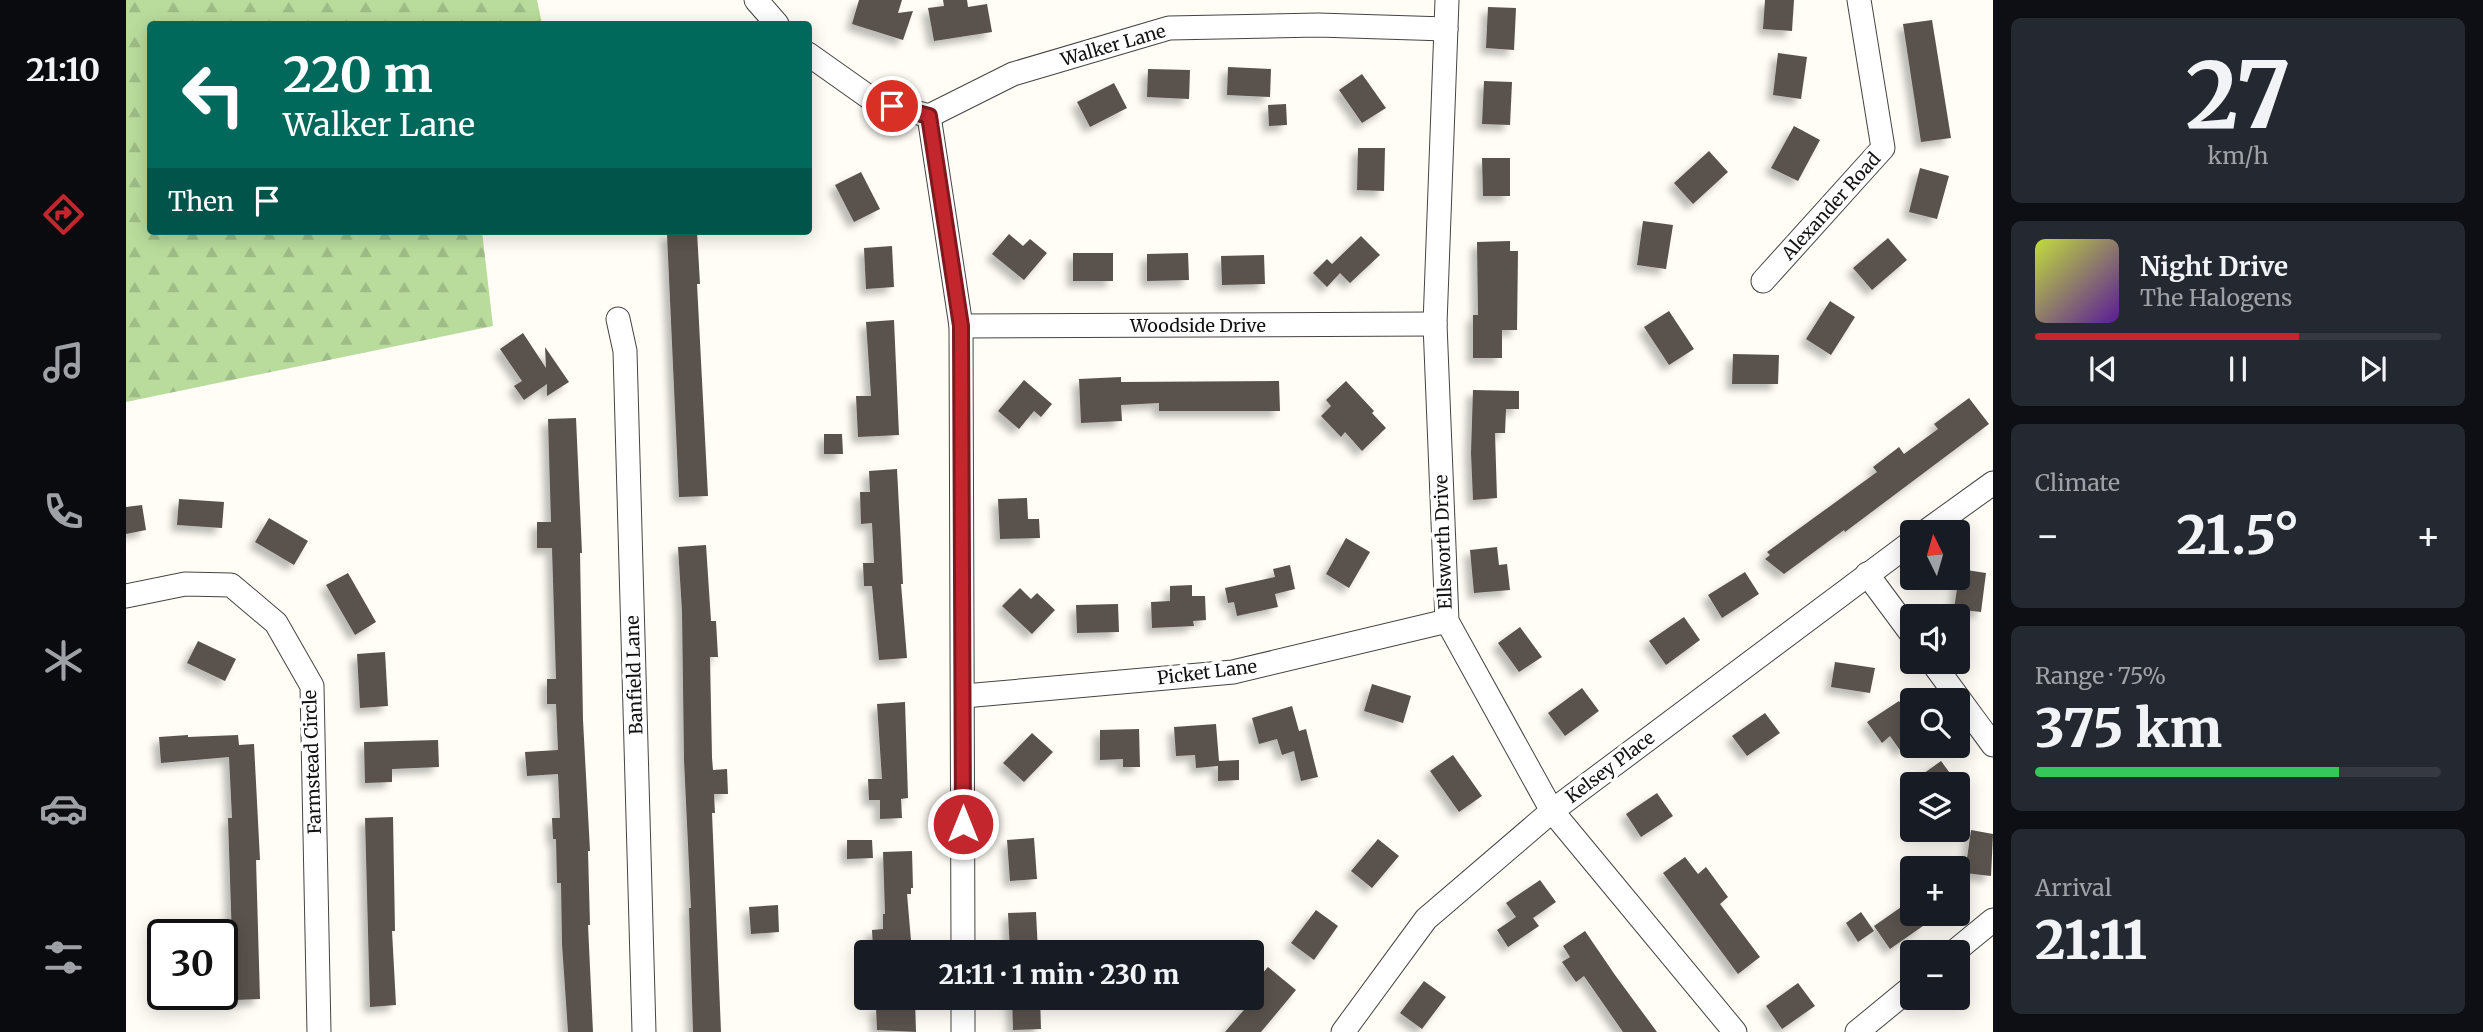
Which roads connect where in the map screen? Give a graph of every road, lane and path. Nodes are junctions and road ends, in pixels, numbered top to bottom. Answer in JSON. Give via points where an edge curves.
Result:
{"nodes":[{"id":1,"x":756,"y":0,"type":"edge"},
{"id":2,"x":1447,"y":0,"type":"edge"},
{"id":3,"x":1859,"y":0,"type":"edge"},
{"id":4,"x":774,"y":21,"type":"edge"},
{"id":5,"x":1446,"y":29,"type":"junction"},
{"id":6,"x":812,"y":57,"type":"edge"},
{"id":7,"x":929,"y":116,"type":"junction"},
{"id":8,"x":1763,"y":281,"type":"dead end"},
{"id":9,"x":618,"y":319,"type":"dead end"},
{"id":10,"x":1434,"y":324,"type":"junction"},
{"id":11,"x":961,"y":326,"type":"junction"},
{"id":12,"x":1993,"y":483,"type":"edge"},
{"id":13,"x":1942,"y":520,"type":"edge"},
{"id":14,"x":1900,"y":550,"type":"edge"},
{"id":15,"x":1867,"y":574,"type":"junction"},
{"id":16,"x":126,"y":596,"type":"edge"},
{"id":17,"x":1900,"y":618,"type":"edge"},
{"id":18,"x":1447,"y":621,"type":"junction"},
{"id":19,"x":1941,"y":674,"type":"edge"},
{"id":20,"x":964,"y":696,"type":"junction"},
{"id":21,"x":1993,"y":745,"type":"edge"},
{"id":22,"x":1552,"y":811,"type":"junction"},
{"id":23,"x":1993,"y":920,"type":"edge"},
{"id":24,"x":963,"y":940,"type":"edge"},
{"id":25,"x":1969,"y":940,"type":"edge"},
{"id":26,"x":1900,"y":997,"type":"edge"},
{"id":27,"x":963,"y":1010,"type":"edge"},
{"id":28,"x":320,"y":1032,"type":"edge"},
{"id":29,"x":644,"y":1032,"type":"edge"},
{"id":30,"x":963,"y":1032,"type":"edge"},
{"id":31,"x":1343,"y":1032,"type":"edge"},
{"id":32,"x":1735,"y":1032,"type":"edge"},
{"id":33,"x":1857,"y":1032,"type":"edge"}],
"edges":[{"from":1,"to":4,"type":"street"},
{"from":2,"to":5,"type":"street","name":"Ellsworth Drive"},
{"from":3,"to":8,"type":"street","name":"Alexander Road","via":[[1884,148]]},
{"from":5,"to":7,"type":"street","name":"Walker Lane","via":[[1318,25],[1169,28],[1013,74]]},
{"from":5,"to":10,"type":"street","name":"Ellsworth Drive"},
{"from":6,"to":7,"type":"street","via":[[873,100]]},
{"from":7,"to":11,"type":"street"},
{"from":9,"to":29,"type":"street","name":"Banfield Lane","via":[[625,351]]},
{"from":10,"to":11,"type":"street","name":"Woodside Drive"},
{"from":10,"to":18,"type":"street","name":"Ellsworth Drive"},
{"from":11,"to":20,"type":"street"},
{"from":12,"to":13,"type":"street"},
{"from":14,"to":15,"type":"street","name":"Kelsey Place"},
{"from":15,"to":17,"type":"street"},
{"from":15,"to":22,"type":"street","name":"Kelsey Place"},
{"from":16,"to":28,"type":"street","name":"Farmstead Circle","via":[[186,584],[231,585],[276,623],[312,686]]},
{"from":18,"to":20,"type":"street","name":"Picket Lane","via":[[1233,672]]},
{"from":18,"to":22,"type":"street","name":"Ellsworth Drive"},
{"from":19,"to":21,"type":"street"},
{"from":20,"to":24,"type":"street"},
{"from":22,"to":31,"type":"street","name":"Kelsey Place","via":[[1426,919]]},
{"from":22,"to":32,"type":"street","name":"Ellsworth Drive"},
{"from":23,"to":25,"type":"street"},
{"from":26,"to":33,"type":"street"},
{"from":27,"to":30,"type":"street"}]}
